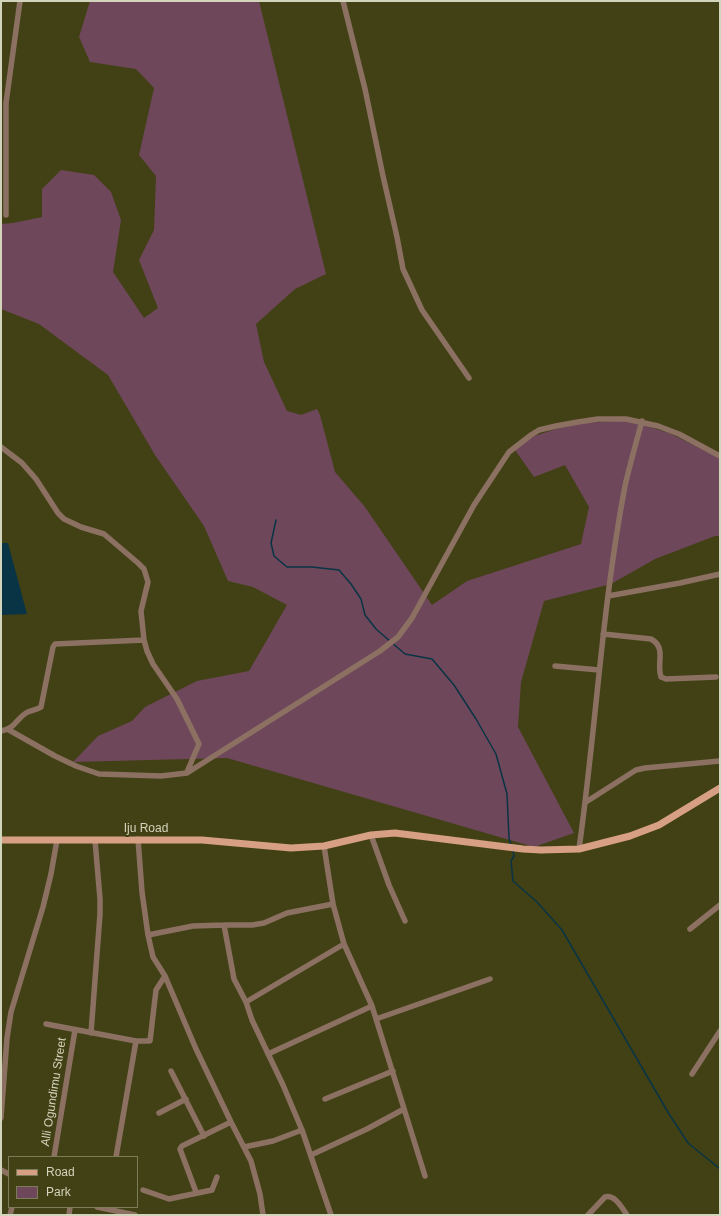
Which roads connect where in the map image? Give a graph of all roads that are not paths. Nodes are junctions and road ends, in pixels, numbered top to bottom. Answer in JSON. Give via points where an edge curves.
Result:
{"nodes":[{"id":1,"x":20,"y":1,"type":"edge"},
{"id":2,"x":343,"y":1,"type":"edge"},
{"id":3,"x":4,"y":146,"type":"edge"},
{"id":4,"x":6,"y":214,"type":"dead end"},
{"id":5,"x":469,"y":378,"type":"dead end"},
{"id":6,"x":642,"y":421,"type":"junction"},
{"id":7,"x":1,"y":447,"type":"edge"},
{"id":8,"x":720,"y":456,"type":"edge"},
{"id":9,"x":720,"y":574,"type":"edge"},
{"id":10,"x":608,"y":596,"type":"junction"},
{"id":11,"x":603,"y":634,"type":"junction"},
{"id":12,"x":144,"y":640,"type":"junction"},
{"id":13,"x":555,"y":666,"type":"dead end"},
{"id":14,"x":599,"y":670,"type":"junction"},
{"id":15,"x":716,"y":677,"type":"dead end"},
{"id":16,"x":9,"y":730,"type":"junction"},
{"id":17,"x":1,"y":731,"type":"edge"},
{"id":18,"x":720,"y":761,"type":"edge"},
{"id":19,"x":187,"y":773,"type":"junction"},
{"id":20,"x":720,"y":788,"type":"edge"},
{"id":21,"x":586,"y":802,"type":"junction"},
{"id":22,"x":371,"y":835,"type":"junction"},
{"id":23,"x":138,"y":839,"type":"junction"},
{"id":24,"x":1,"y":840,"type":"edge"},
{"id":25,"x":57,"y":840,"type":"junction"},
{"id":26,"x":96,"y":840,"type":"junction"},
{"id":27,"x":324,"y":846,"type":"junction"},
{"id":28,"x":579,"y":849,"type":"junction"},
{"id":29,"x":333,"y":904,"type":"junction"},
{"id":30,"x":720,"y":905,"type":"edge"},
{"id":31,"x":405,"y":921,"type":"dead end"},
{"id":32,"x":224,"y":925,"type":"junction"},
{"id":33,"x":690,"y":929,"type":"dead end"},
{"id":34,"x":148,"y":934,"type":"junction"},
{"id":35,"x":344,"y":944,"type":"junction"},
{"id":36,"x":164,"y":976,"type":"junction"},
{"id":37,"x":490,"y":979,"type":"dead end"},
{"id":38,"x":246,"y":1002,"type":"junction"},
{"id":39,"x":372,"y":1006,"type":"junction"},
{"id":40,"x":376,"y":1019,"type":"junction"},
{"id":41,"x":46,"y":1024,"type":"dead end"},
{"id":42,"x":75,"y":1030,"type":"junction"},
{"id":43,"x":720,"y":1031,"type":"edge"},
{"id":44,"x":91,"y":1033,"type":"junction"},
{"id":45,"x":136,"y":1041,"type":"junction"},
{"id":46,"x":268,"y":1054,"type":"junction"},
{"id":47,"x":171,"y":1071,"type":"dead end"},
{"id":48,"x":393,"y":1071,"type":"junction"},
{"id":49,"x":692,"y":1074,"type":"dead end"},
{"id":50,"x":186,"y":1099,"type":"junction"},
{"id":51,"x":325,"y":1099,"type":"dead end"},
{"id":52,"x":404,"y":1109,"type":"junction"},
{"id":53,"x":159,"y":1113,"type":"dead end"},
{"id":54,"x":1,"y":1118,"type":"edge"},
{"id":55,"x":231,"y":1122,"type":"junction"},
{"id":56,"x":302,"y":1130,"type":"junction"},
{"id":57,"x":204,"y":1136,"type":"junction"},
{"id":58,"x":244,"y":1147,"type":"junction"},
{"id":59,"x":311,"y":1155,"type":"junction"},
{"id":60,"x":54,"y":1156,"type":"edge"},
{"id":61,"x":116,"y":1156,"type":"edge"},
{"id":62,"x":425,"y":1176,"type":"dead end"},
{"id":63,"x":217,"y":1177,"type":"dead end"},
{"id":64,"x":143,"y":1190,"type":"dead end"},
{"id":65,"x":196,"y":1192,"type":"junction"},
{"id":66,"x":105,"y":1208,"type":"edge"},
{"id":67,"x":135,"y":1215,"type":"edge"},
{"id":68,"x":263,"y":1215,"type":"edge"},
{"id":69,"x":331,"y":1215,"type":"edge"},
{"id":70,"x":588,"y":1215,"type":"edge"},
{"id":71,"x":627,"y":1215,"type":"edge"}],
"edges":[{"from":1,"to":3,"type":"street","via":[[6,103]]},
{"from":2,"to":5,"type":"street","via":[[366,89],[403,269],[422,310]]},
{"from":3,"to":4,"type":"street"},
{"from":6,"to":8,"type":"street","via":[[679,434]]},
{"from":6,"to":10,"type":"street","via":[[626,485]]},
{"from":6,"to":19,"type":"street","via":[[615,418],[556,426],[539,430],[509,452],[474,505],[412,618],[398,637],[380,651]]},
{"from":7,"to":12,"type":"street","via":[[22,463],[64,519],[104,534],[144,569],[148,582],[141,611]]},
{"from":9,"to":10,"type":"street"},
{"from":10,"to":11,"type":"street"},
{"from":11,"to":14,"type":"street"},
{"from":11,"to":15,"type":"street","via":[[656,641],[660,651],[661,677],[666,679]]},
{"from":12,"to":16,"type":"street","via":[[55,644],[41,707],[27,712]]},
{"from":12,"to":19,"type":"street","via":[[153,664],[177,699],[199,744]]},
{"from":13,"to":14,"type":"street"},
{"from":14,"to":21,"type":"street"},
{"from":16,"to":17,"type":"street"},
{"from":16,"to":19,"type":"street","via":[[55,756],[100,774],[161,776]]},
{"from":18,"to":21,"type":"street","via":[[636,770]]},
{"from":20,"to":28,"type":"main road","name":"Iju Road","via":[[659,825],[630,836]]},
{"from":21,"to":28,"type":"street"},
{"from":22,"to":27,"type":"main road","name":"Iju Road"},
{"from":22,"to":28,"type":"main road","name":"Iju Road","via":[[395,833],[523,849]]},
{"from":22,"to":31,"type":"street"},
{"from":23,"to":26,"type":"main road","name":"Iju Road"},
{"from":23,"to":27,"type":"main road","name":"Iju Road","via":[[202,840],[291,848]]},
{"from":23,"to":34,"type":"street"},
{"from":24,"to":25,"type":"main road","name":"Iju Road"},
{"from":25,"to":26,"type":"main road","name":"Iju Road"},
{"from":25,"to":54,"type":"street","via":[[43,907],[11,1012]]},
{"from":26,"to":44,"type":"street","via":[[100,914]]},
{"from":27,"to":29,"type":"street"},
{"from":29,"to":32,"type":"street","via":[[287,913],[264,923]]},
{"from":29,"to":35,"type":"street"},
{"from":30,"to":33,"type":"street"},
{"from":32,"to":34,"type":"street","via":[[193,926]]},
{"from":32,"to":38,"type":"street","via":[[234,979]]},
{"from":34,"to":36,"type":"street","via":[[153,957]]},
{"from":35,"to":38,"type":"street"},
{"from":35,"to":39,"type":"street"},
{"from":36,"to":45,"type":"street","via":[[156,990],[150,1041]]},
{"from":36,"to":55,"type":"street"},
{"from":37,"to":40,"type":"street"},
{"from":38,"to":46,"type":"street"},
{"from":39,"to":40,"type":"street"},
{"from":39,"to":46,"type":"street"},
{"from":40,"to":48,"type":"street"},
{"from":41,"to":42,"type":"street"},
{"from":42,"to":44,"type":"street"},
{"from":42,"to":60,"type":"street","name":"Alli Ogundimu Street"},
{"from":43,"to":49,"type":"street"},
{"from":44,"to":45,"type":"street"},
{"from":45,"to":61,"type":"street"},
{"from":46,"to":56,"type":"street"},
{"from":47,"to":50,"type":"street"},
{"from":48,"to":51,"type":"street"},
{"from":48,"to":52,"type":"street"},
{"from":50,"to":53,"type":"street"},
{"from":50,"to":57,"type":"street"},
{"from":52,"to":59,"type":"street"},
{"from":52,"to":62,"type":"street"},
{"from":55,"to":57,"type":"street"},
{"from":55,"to":58,"type":"street"},
{"from":56,"to":58,"type":"street","via":[[273,1142]]},
{"from":56,"to":59,"type":"street"},
{"from":57,"to":65,"type":"street","via":[[180,1149]]},
{"from":58,"to":68,"type":"street","via":[[251,1161]]},
{"from":59,"to":69,"type":"street"},
{"from":63,"to":65,"type":"street","via":[[212,1190]]},
{"from":64,"to":65,"type":"street","via":[[169,1199]]},
{"from":66,"to":67,"type":"street"},
{"from":70,"to":71,"type":"street","via":[[609,1196],[614,1198]]}]}
